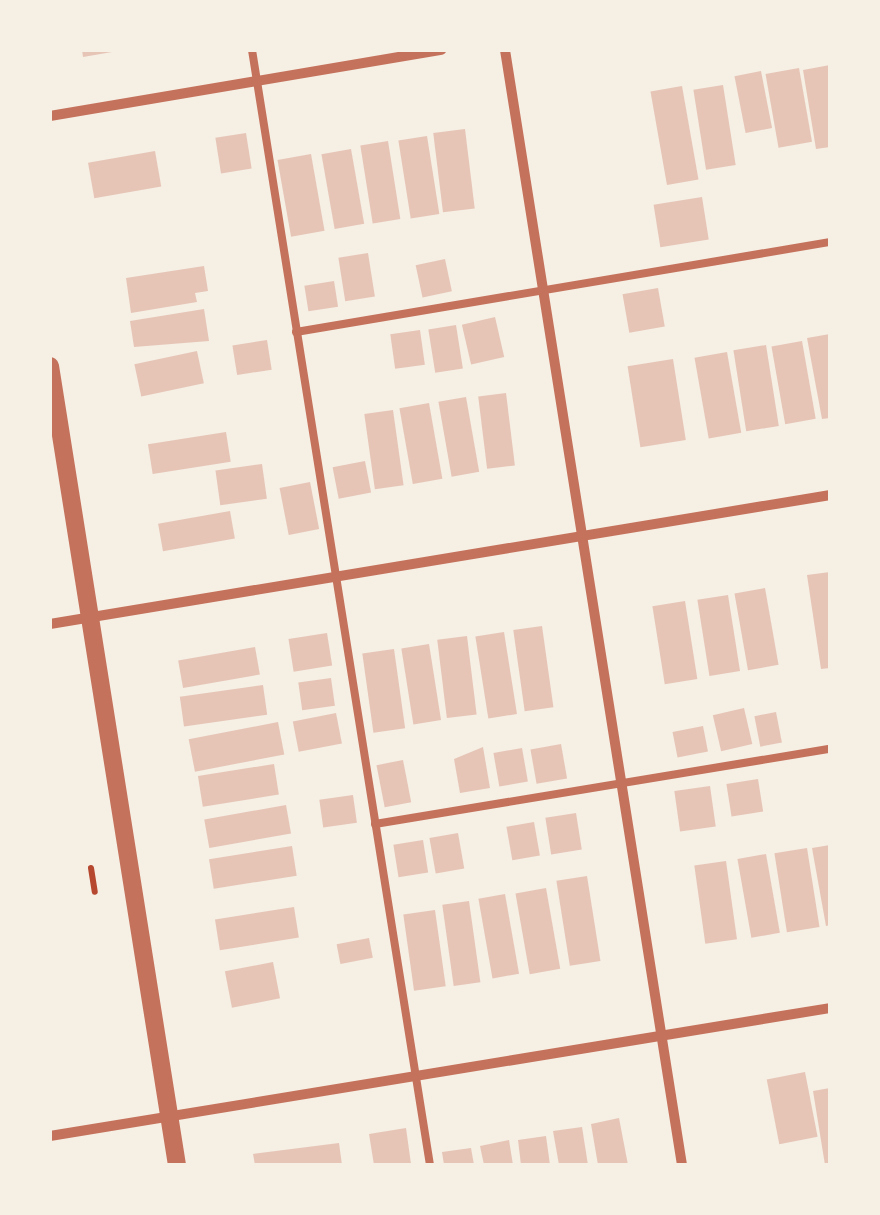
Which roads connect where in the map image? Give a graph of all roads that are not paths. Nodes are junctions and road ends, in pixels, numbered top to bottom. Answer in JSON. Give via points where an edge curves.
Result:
{"nodes":[{"id":1,"x":252,"y":50,"type":"edge"},
{"id":2,"x":441,"y":50,"type":"edge"},
{"id":3,"x":505,"y":50,"type":"edge"},
{"id":4,"x":256,"y":81,"type":"junction"},
{"id":5,"x":50,"y":116,"type":"edge"},
{"id":6,"x":830,"y":242,"type":"edge"},
{"id":7,"x":543,"y":291,"type":"junction"},
{"id":8,"x":296,"y":332,"type":"junction"},
{"id":9,"x":50,"y":366,"type":"edge"},
{"id":10,"x":830,"y":494,"type":"edge"},
{"id":11,"x":582,"y":536,"type":"junction"},
{"id":12,"x":335,"y":576,"type":"junction"},
{"id":13,"x":90,"y":618,"type":"junction"},
{"id":14,"x":50,"y":624,"type":"edge"},
{"id":15,"x":830,"y":749,"type":"edge"},
{"id":16,"x":622,"y":784,"type":"junction"},
{"id":17,"x":375,"y":824,"type":"junction"},
{"id":18,"x":830,"y":1008,"type":"edge"},
{"id":19,"x":661,"y":1036,"type":"junction"},
{"id":20,"x":416,"y":1076,"type":"junction"},
{"id":21,"x":168,"y":1116,"type":"junction"},
{"id":22,"x":50,"y":1136,"type":"edge"},
{"id":23,"x":177,"y":1165,"type":"edge"},
{"id":24,"x":430,"y":1165,"type":"edge"},
{"id":25,"x":682,"y":1165,"type":"edge"}],
"edges":[{"from":1,"to":4,"type":"lane"},
{"from":2,"to":4,"type":"street"},
{"from":3,"to":7,"type":"street"},
{"from":4,"to":5,"type":"street"},
{"from":4,"to":8,"type":"lane"},
{"from":6,"to":7,"type":"lane"},
{"from":7,"to":8,"type":"lane"},
{"from":7,"to":11,"type":"street"},
{"from":8,"to":12,"type":"lane"},
{"from":9,"to":13,"type":"street"},
{"from":10,"to":11,"type":"street"},
{"from":11,"to":12,"type":"street"},
{"from":11,"to":16,"type":"street"},
{"from":12,"to":13,"type":"street"},
{"from":12,"to":17,"type":"lane"},
{"from":13,"to":14,"type":"street"},
{"from":13,"to":21,"type":"street"},
{"from":15,"to":16,"type":"lane"},
{"from":16,"to":17,"type":"lane"},
{"from":16,"to":19,"type":"street"},
{"from":17,"to":20,"type":"lane"},
{"from":18,"to":19,"type":"street"},
{"from":19,"to":20,"type":"street"},
{"from":19,"to":25,"type":"street"},
{"from":20,"to":21,"type":"street"},
{"from":20,"to":24,"type":"lane"},
{"from":21,"to":22,"type":"street"},
{"from":21,"to":23,"type":"street"}]}
